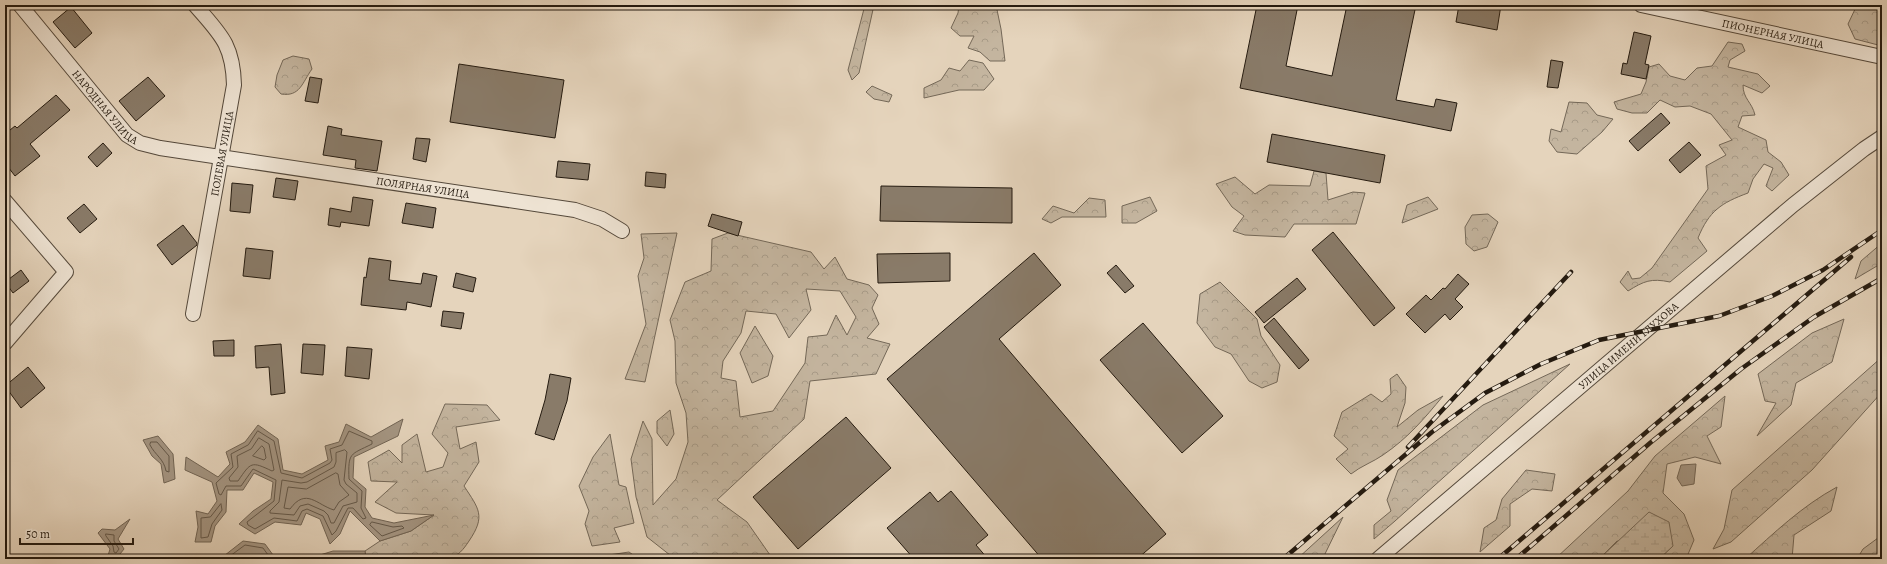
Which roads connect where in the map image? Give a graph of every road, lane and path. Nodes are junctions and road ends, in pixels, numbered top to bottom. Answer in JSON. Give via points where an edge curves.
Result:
{"nodes":[{"id":1,"x":20,"y":5,"type":"edge"},
{"id":2,"x":195,"y":5,"type":"edge"},
{"id":3,"x":1641,"y":5,"type":"edge"},
{"id":4,"x":1882,"y":57,"type":"edge"},
{"id":5,"x":1882,"y":137,"type":"edge"},
{"id":6,"x":220,"y":157,"type":"junction"},
{"id":7,"x":5,"y":201,"type":"edge"},
{"id":8,"x":622,"y":231,"type":"dead end"},
{"id":9,"x":193,"y":314,"type":"dead end"},
{"id":10,"x":5,"y":343,"type":"edge"},
{"id":11,"x":1378,"y":559,"type":"edge"}],
"edges":[{"from":1,"to":6,"type":"street","name":"НАРОДНАЯ УЛИЦА","via":[[127,135],[140,143],[160,148]]},
{"from":2,"to":6,"type":"street","name":"ПОЛЕВАЯ УЛИЦА","via":[[221,34],[228,46],[234,68],[233,93]]},
{"from":3,"to":4,"type":"street","name":"ПИОНЕРНАЯ УЛИЦА"},
{"from":5,"to":11,"type":"street","name":"УЛИЦА ИМЕНИ ГЛУХОВА","via":[[1793,205]]},
{"from":6,"to":8,"type":"street","name":"ПОЛЯРНАЯ УЛИЦА","via":[[575,210],[602,219]]},
{"from":6,"to":9,"type":"street","name":"ПОЛЕВАЯ УЛИЦА"},
{"from":7,"to":10,"type":"street","via":[[66,272]]}]}
